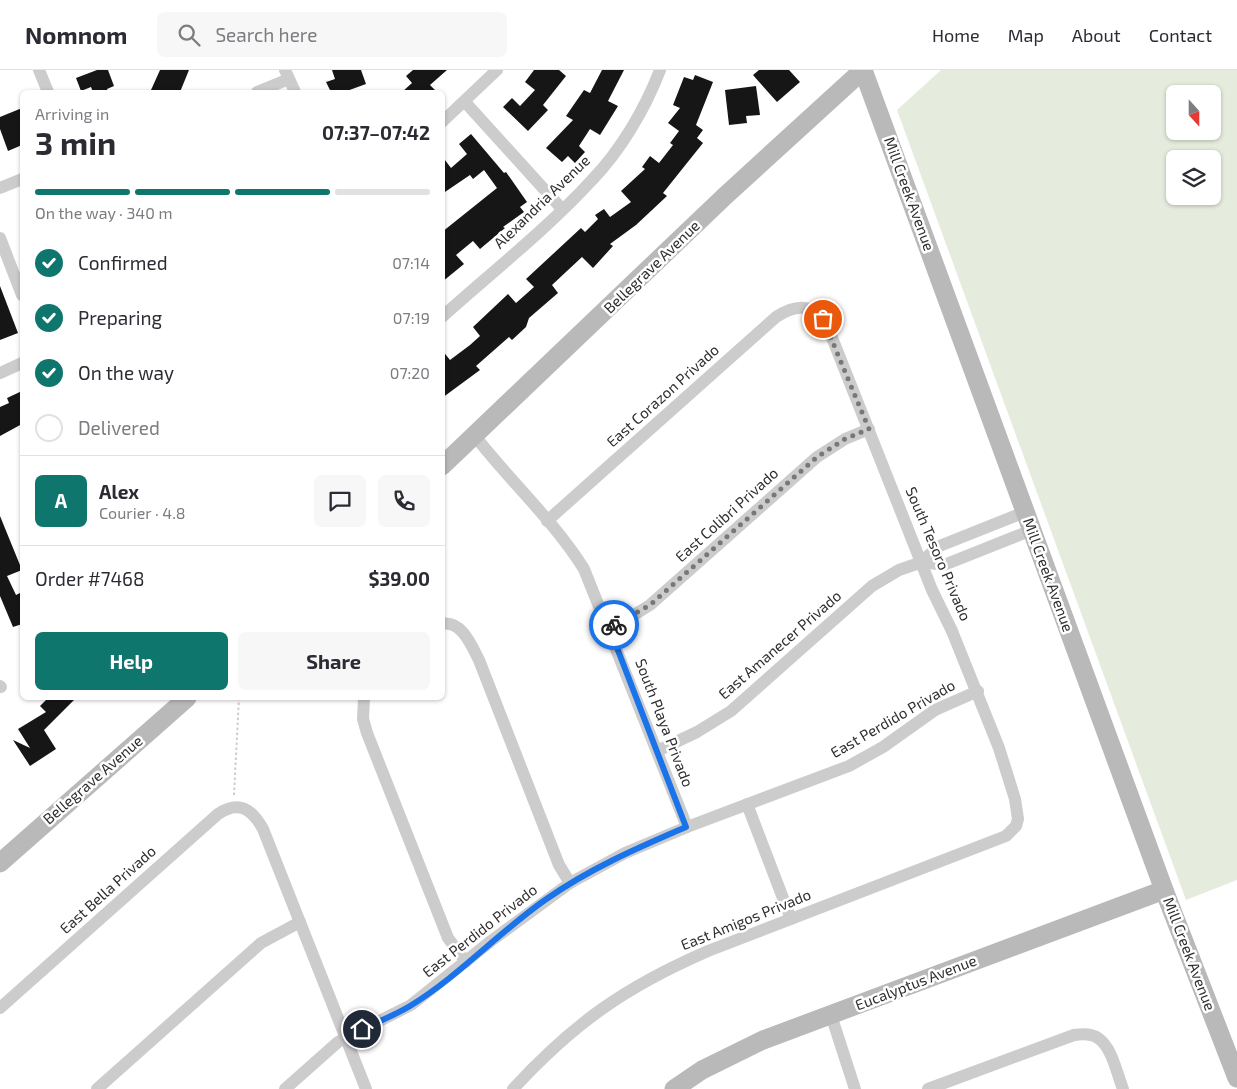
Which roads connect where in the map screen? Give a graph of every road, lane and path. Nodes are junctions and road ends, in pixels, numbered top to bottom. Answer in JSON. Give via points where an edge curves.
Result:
{"nodes":[{"id":1,"x":39,"y":70,"type":"edge"},
{"id":2,"x":497,"y":70,"type":"edge"},
{"id":3,"x":660,"y":70,"type":"edge"},
{"id":4,"x":863,"y":70,"type":"edge"},
{"id":5,"x":287,"y":75,"type":"edge"},
{"id":6,"x":47,"y":90,"type":"edge"},
{"id":7,"x":261,"y":90,"type":"edge"},
{"id":8,"x":294,"y":90,"type":"edge"},
{"id":9,"x":466,"y":102,"type":"junction"},
{"id":10,"x":445,"y":120,"type":"edge"},
{"id":11,"x":20,"y":180,"type":"edge"},
{"id":12,"x":0,"y":188,"type":"edge"},
{"id":13,"x":562,"y":209,"type":"junction"},
{"id":14,"x":0,"y":238,"type":"edge"},
{"id":15,"x":20,"y":290,"type":"edge"},
{"id":16,"x":806,"y":307,"type":"joint"},
{"id":17,"x":445,"y":313,"type":"edge"},
{"id":18,"x":20,"y":364,"type":"edge"},
{"id":19,"x":0,"y":373,"type":"edge"},
{"id":20,"x":869,"y":429,"type":"junction"},
{"id":21,"x":475,"y":436,"type":"junction"},
{"id":22,"x":445,"y":463,"type":"edge"},
{"id":23,"x":1025,"y":512,"type":"junction"},
{"id":24,"x":547,"y":521,"type":"junction"},
{"id":25,"x":1032,"y":530,"type":"junction"},
{"id":26,"x":922,"y":562,"type":"junction"},
{"id":27,"x":445,"y":624,"type":"edge"},
{"id":28,"x":609,"y":627,"type":"junction"},
{"id":29,"x":978,"y":691,"type":"junction"},
{"id":30,"x":185,"y":700,"type":"edge"},
{"id":31,"x":239,"y":700,"type":"edge"},
{"id":32,"x":364,"y":700,"type":"edge"},
{"id":33,"x":657,"y":751,"type":"junction"},
{"id":34,"x":747,"y":804,"type":"junction"},
{"id":35,"x":238,"y":807,"type":"junction"},
{"id":36,"x":1016,"y":826,"type":"joint"},
{"id":37,"x":686,"y":827,"type":"junction"},
{"id":38,"x":0,"y":863,"type":"edge"},
{"id":39,"x":570,"y":883,"type":"junction"},
{"id":40,"x":1164,"y":890,"type":"junction"},
{"id":41,"x":791,"y":919,"type":"junction"},
{"id":42,"x":300,"y":922,"type":"junction"},
{"id":43,"x":466,"y":962,"type":"junction"},
{"id":44,"x":0,"y":1008,"type":"edge"},
{"id":45,"x":831,"y":1015,"type":"junction"},
{"id":46,"x":346,"y":1037,"type":"junction"},
{"id":47,"x":1237,"y":1078,"type":"edge"},
{"id":48,"x":97,"y":1089,"type":"edge"},
{"id":49,"x":285,"y":1089,"type":"edge"},
{"id":50,"x":366,"y":1089,"type":"edge"},
{"id":51,"x":513,"y":1089,"type":"edge"},
{"id":52,"x":674,"y":1089,"type":"edge"},
{"id":53,"x":855,"y":1089,"type":"edge"},
{"id":54,"x":928,"y":1089,"type":"edge"},
{"id":55,"x":1123,"y":1089,"type":"edge"}],
"edges":[{"from":1,"to":6,"type":"street"},
{"from":2,"to":9,"type":"street"},
{"from":3,"to":13,"type":"street","name":"Alexandria Avenue","via":[[621,143],[593,180]]},
{"from":4,"to":21,"type":"street","name":"Bellegrave Avenue","via":[[725,196]]},
{"from":4,"to":23,"type":"street","name":"Mill Creek Avenue"},
{"from":5,"to":7,"type":"street"},
{"from":5,"to":8,"type":"street"},
{"from":9,"to":10,"type":"street"},
{"from":9,"to":13,"type":"street"},
{"from":11,"to":12,"type":"street"},
{"from":13,"to":17,"type":"street","name":"Alexandria Avenue"},
{"from":14,"to":15,"type":"street"},
{"from":16,"to":20,"type":"street","name":"South Tesoro Privado","via":[[827,325]]},
{"from":16,"to":24,"type":"street","name":"East Corazon Privado","via":[[790,309],[776,318]]},
{"from":18,"to":19,"type":"street"},
{"from":20,"to":26,"type":"street","name":"South Tesoro Privado"},
{"from":20,"to":28,"type":"street","name":"East Colibri Privado","via":[[845,439],[817,457],[650,605]]},
{"from":21,"to":22,"type":"street","name":"Bellegrave Avenue"},
{"from":21,"to":24,"type":"street","name":"South Playa Privado"},
{"from":23,"to":25,"type":"street","name":"Mill Creek Avenue"},
{"from":23,"to":26,"type":"street","name":"East Amanecer Privado","via":[[937,547]]},
{"from":24,"to":28,"type":"street","name":"South Playa Privado","via":[[584,569]]},
{"from":25,"to":26,"type":"street","name":"East Amanecer Privado","via":[[944,565]]},
{"from":25,"to":40,"type":"street","name":"Mill Creek Avenue"},
{"from":26,"to":29,"type":"street","name":"South Tesoro Privado"},
{"from":26,"to":33,"type":"street","name":"East Amanecer Privado","via":[[899,570],[872,586],[731,711]]},
{"from":27,"to":39,"type":"street","via":[[454,626],[466,636],[479,660],[559,865]]},
{"from":28,"to":33,"type":"street","name":"South Playa Privado"},
{"from":29,"to":34,"type":"street","name":"East Perdido Privado","via":[[935,710],[849,766]]},
{"from":29,"to":36,"type":"street","name":"South Tesoro Privado","via":[[1015,799]]},
{"from":30,"to":38,"type":"street","name":"Bellegrave Avenue"},
{"from":31,"to":35,"type":"path"},
{"from":32,"to":43,"type":"street","via":[[363,719],[370,740],[448,938]]},
{"from":33,"to":37,"type":"street","name":"South Playa Privado"},
{"from":34,"to":37,"type":"street","name":"East Perdido Privado"},
{"from":34,"to":41,"type":"street"},
{"from":35,"to":42,"type":"street","via":[[255,815],[263,829]]},
{"from":35,"to":44,"type":"street","name":"East Bella Privado","via":[[218,814]]},
{"from":36,"to":41,"type":"street","name":"East Amigos Privado","via":[[1006,836]]},
{"from":37,"to":39,"type":"street","name":"East Perdido Privado","via":[[625,853]]},
{"from":39,"to":43,"type":"street","name":"East Perdido Privado"},
{"from":40,"to":45,"type":"street","name":"Eucalyptus Avenue"},
{"from":40,"to":47,"type":"street","name":"Mill Creek Avenue"},
{"from":41,"to":51,"type":"street","name":"East Amigos Privado","via":[[685,961],[593,1013],[558,1042]]},
{"from":42,"to":46,"type":"street"},
{"from":42,"to":48,"type":"street","via":[[261,943]]},
{"from":43,"to":46,"type":"street","name":"East Perdido Privado","via":[[411,1005]]},
{"from":45,"to":52,"type":"street","name":"Eucalyptus Avenue","via":[[732,1054]]},
{"from":45,"to":53,"type":"street"},
{"from":46,"to":49,"type":"street","name":"East Perdido Privado","via":[[329,1048]]},
{"from":46,"to":50,"type":"street"},
{"from":54,"to":55,"type":"street","via":[[1074,1035],[1085,1034],[1098,1038],[1107,1049]]}]}
